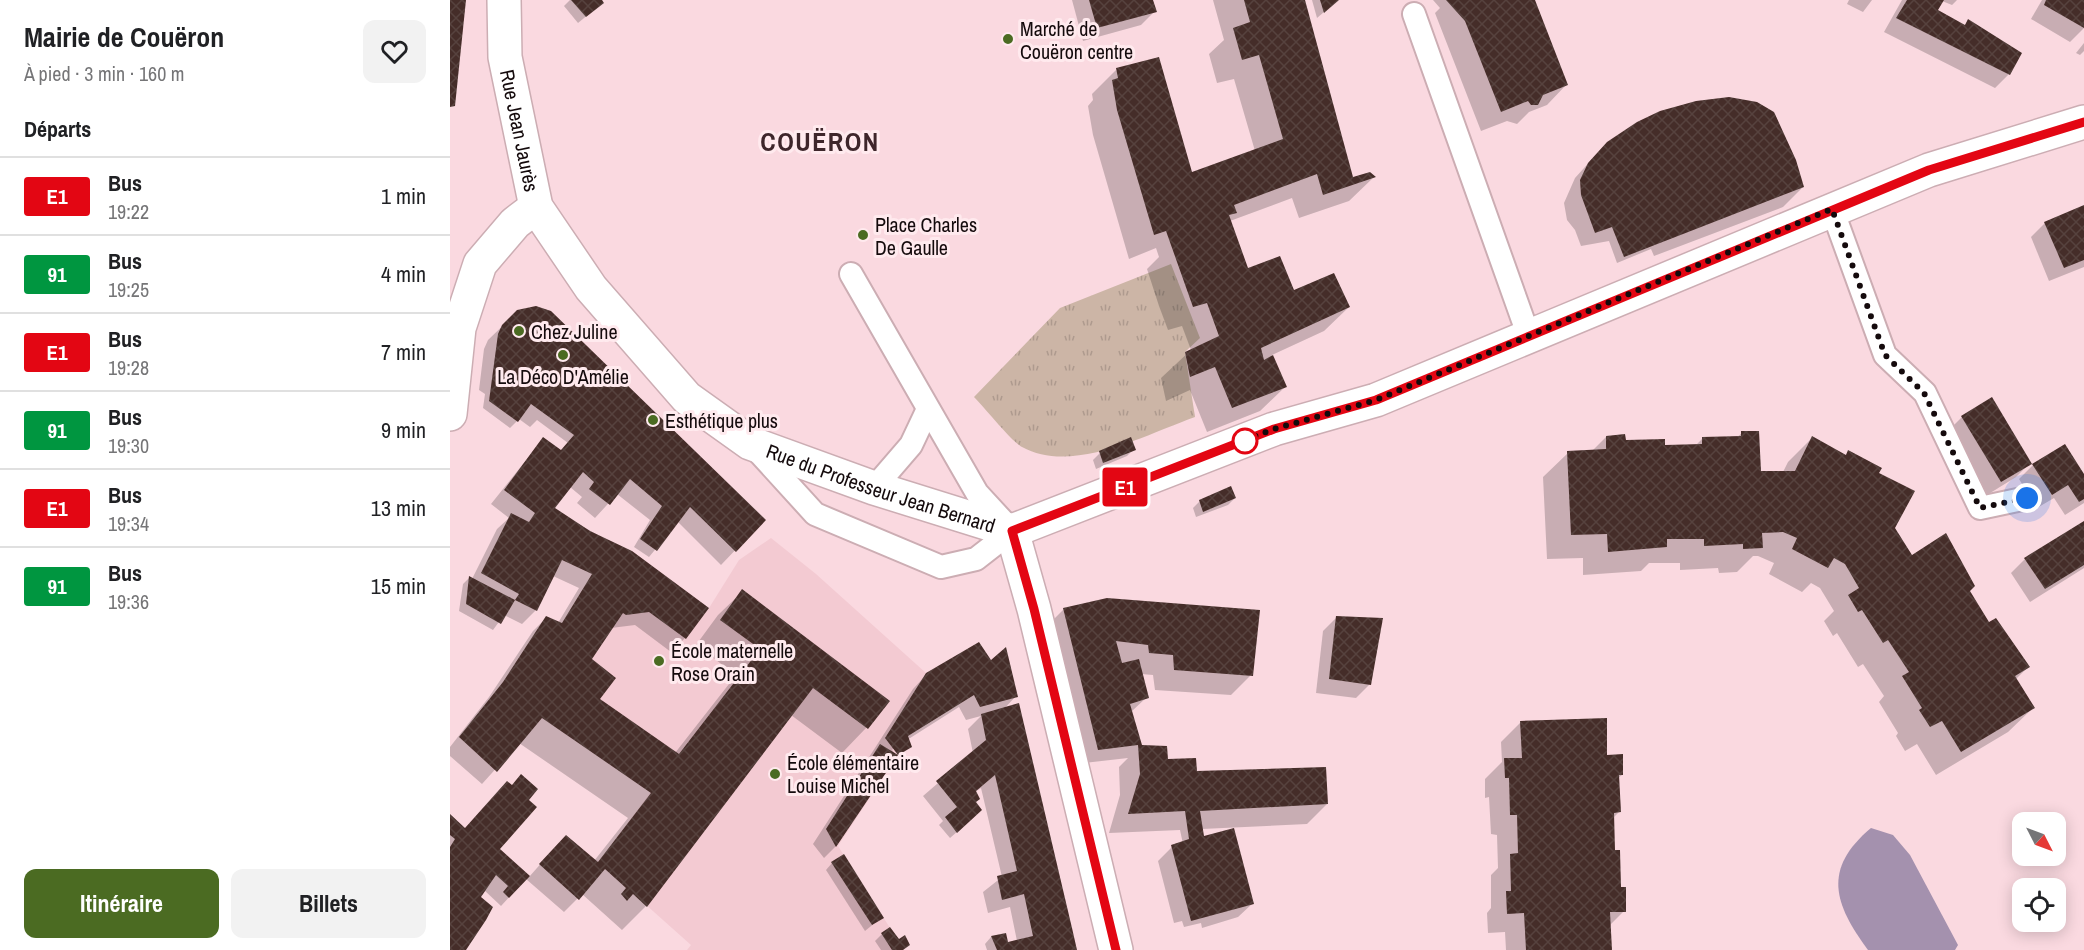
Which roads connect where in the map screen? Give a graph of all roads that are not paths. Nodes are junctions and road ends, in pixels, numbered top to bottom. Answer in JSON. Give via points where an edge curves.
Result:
{"nodes":[{"id":1,"x":504,"y":0,"type":"edge"},
{"id":2,"x":1413,"y":14,"type":"dead end"},
{"id":3,"x":2084,"y":122,"type":"edge"},
{"id":4,"x":536,"y":207,"type":"junction"},
{"id":5,"x":1832,"y":209,"type":"junction"},
{"id":6,"x":851,"y":274,"type":"dead end"},
{"id":7,"x":1529,"y":337,"type":"junction"},
{"id":8,"x":928,"y":409,"type":"junction"},
{"id":9,"x":450,"y":414,"type":"edge"},
{"id":10,"x":750,"y":443,"type":"junction"},
{"id":11,"x":874,"y":488,"type":"junction"},
{"id":12,"x":2027,"y":498,"type":"dead end"},
{"id":13,"x":1012,"y":531,"type":"junction"},
{"id":14,"x":1116,"y":950,"type":"edge"}],
"edges":[{"from":1,"to":4,"type":"street","name":"Rue Jean Jaurès","via":[[505,57]]},
{"from":2,"to":7,"type":"lane"},
{"from":3,"to":5,"type":"street","via":[[1929,170]]},
{"from":4,"to":9,"type":"street","name":"Rue Jean Jaurès","via":[[515,223],[480,264],[459,328]]},
{"from":4,"to":10,"type":"street","name":"Rue du Professeur Jean Bernard","via":[[591,288],[687,398]]},
{"from":5,"to":7,"type":"street"},
{"from":5,"to":12,"type":"lane","via":[[1885,355],[1924,393],[1980,508]]},
{"from":6,"to":8,"type":"lane"},
{"from":7,"to":13,"type":"street","via":[[1376,400],[1274,429]]},
{"from":8,"to":11,"type":"lane","via":[[911,445]]},
{"from":8,"to":13,"type":"lane","via":[[977,493]]},
{"from":10,"to":11,"type":"street","name":"Rue du Professeur Jean Bernard"},
{"from":10,"to":13,"type":"lane","via":[[815,514],[941,567],[976,560]]},
{"from":11,"to":13,"type":"street","name":"Rue du Professeur Jean Bernard"},
{"from":13,"to":14,"type":"street"}]}
